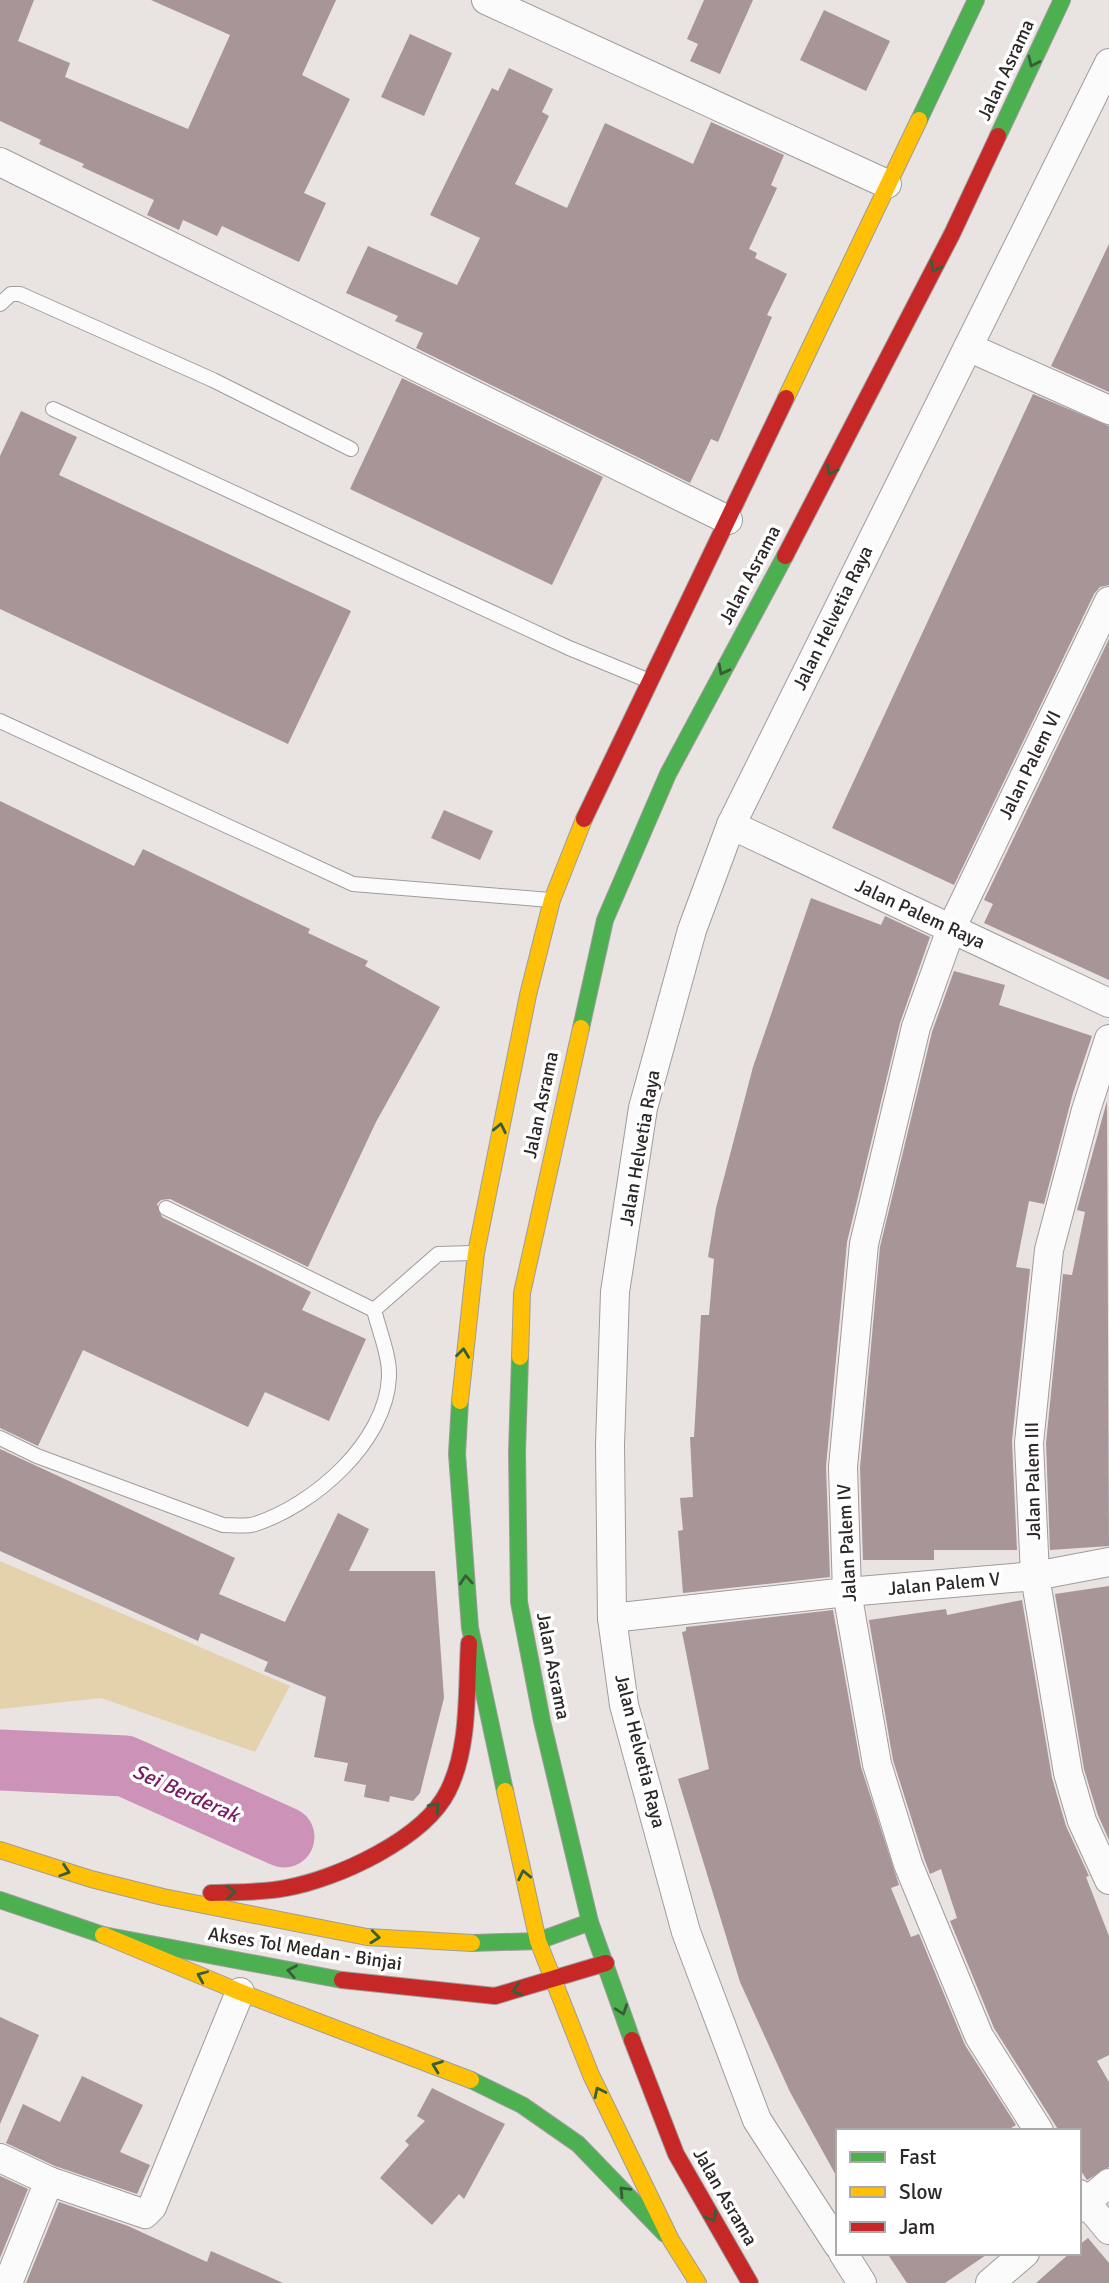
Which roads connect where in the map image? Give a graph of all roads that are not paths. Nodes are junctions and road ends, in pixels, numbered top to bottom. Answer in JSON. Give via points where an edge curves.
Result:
{"nodes":[{"id":1,"x":486,"y":0,"type":"edge"},
{"id":2,"x":976,"y":0,"type":"edge"},
{"id":3,"x":1062,"y":0,"type":"edge"},
{"id":4,"x":1109,"y":63,"type":"edge"},
{"id":5,"x":0,"y":162,"type":"edge"},
{"id":6,"x":887,"y":184,"type":"junction"},
{"id":7,"x":0,"y":304,"type":"edge"},
{"id":8,"x":968,"y":346,"type":"junction"},
{"id":9,"x":53,"y":410,"type":"dead end"},
{"id":10,"x":1109,"y":410,"type":"edge"},
{"id":11,"x":351,"y":449,"type":"dead end"},
{"id":12,"x":728,"y":520,"type":"junction"},
{"id":13,"x":1109,"y":601,"type":"edge"},
{"id":14,"x":649,"y":680,"type":"junction"},
{"id":15,"x":0,"y":721,"type":"edge"},
{"id":16,"x":731,"y":825,"type":"junction"},
{"id":17,"x":552,"y":900,"type":"junction"},
{"id":18,"x":951,"y":929,"type":"junction"},
{"id":19,"x":1109,"y":1003,"type":"edge"},
{"id":20,"x":1109,"y":1039,"type":"edge"},
{"id":21,"x":166,"y":1208,"type":"dead end"},
{"id":22,"x":476,"y":1253,"type":"junction"},
{"id":23,"x":374,"y":1310,"type":"junction"},
{"id":24,"x":0,"y":1438,"type":"edge"},
{"id":25,"x":1109,"y":1562,"type":"edge"},
{"id":26,"x":1035,"y":1576,"type":"junction"},
{"id":27,"x":847,"y":1592,"type":"junction"},
{"id":28,"x":612,"y":1618,"type":"junction"},
{"id":29,"x":470,"y":1628,"type":"junction"},
{"id":30,"x":0,"y":1850,"type":"edge"},
{"id":31,"x":1109,"y":1880,"type":"edge"},
{"id":32,"x":163,"y":1897,"type":"junction"},
{"id":33,"x":0,"y":1900,"type":"edge"},
{"id":34,"x":590,"y":1923,"type":"junction"},
{"id":35,"x":103,"y":1935,"type":"junction"},
{"id":36,"x":538,"y":1941,"type":"junction"},
{"id":37,"x":606,"y":1963,"type":"junction"},
{"id":38,"x":552,"y":1980,"type":"junction"},
{"id":39,"x":240,"y":1992,"type":"junction"},
{"id":40,"x":1039,"y":2129,"type":"edge"},
{"id":41,"x":0,"y":2158,"type":"edge"},
{"id":42,"x":49,"y":2181,"type":"junction"},
{"id":43,"x":1109,"y":2183,"type":"edge"},
{"id":44,"x":1081,"y":2202,"type":"edge"},
{"id":45,"x":1109,"y":2230,"type":"edge"},
{"id":46,"x":671,"y":2240,"type":"junction"},
{"id":47,"x":836,"y":2242,"type":"edge"},
{"id":48,"x":844,"y":2255,"type":"edge"},
{"id":49,"x":1023,"y":2255,"type":"edge"},
{"id":50,"x":8,"y":2283,"type":"edge"},
{"id":51,"x":698,"y":2283,"type":"edge"},
{"id":52,"x":750,"y":2283,"type":"edge"},
{"id":53,"x":862,"y":2283,"type":"edge"},
{"id":54,"x":990,"y":2283,"type":"edge"}],
"edges":[{"from":1,"to":6,"type":"street"},
{"from":2,"to":6,"type":"main road","name":"Jalan Asrama"},
{"from":3,"to":34,"type":"main road","name":"Jalan Asrama","one_way":true,"via":[[952,234],[668,774],[605,920],[585,998],[522,1293],[517,1452],[519,1601]]},
{"from":4,"to":8,"type":"street","name":"Jalan Helvetia Raya"},
{"from":5,"to":12,"type":"street"},
{"from":6,"to":12,"type":"main road","name":"Jalan Asrama"},
{"from":7,"to":11,"type":"lane","via":[[11,294],[20,294],[213,380]]},
{"from":8,"to":10,"type":"street"},
{"from":8,"to":16,"type":"street","name":"Jalan Helvetia Raya"},
{"from":9,"to":14,"type":"lane","via":[[569,648]]},
{"from":12,"to":14,"type":"main road","name":"Jalan Asrama"},
{"from":13,"to":18,"type":"street","name":"Jalan Palem VI"},
{"from":14,"to":17,"type":"main road","name":"Jalan Asrama","via":[[594,790]]},
{"from":15,"to":17,"type":"lane","via":[[353,884]]},
{"from":16,"to":18,"type":"street","name":"Jalan Palem Raya"},
{"from":16,"to":28,"type":"street","name":"Jalan Helvetia Raya","via":[[692,930],[643,1108],[615,1292],[610,1445]]},
{"from":22,"to":17,"type":"main road","name":"Jalan Asrama","one_way":true},
{"from":18,"to":19,"type":"street","name":"Jalan Palem Raya"},
{"from":18,"to":27,"type":"street","name":"Jalan Palem IV","via":[[916,1027],[864,1244],[843,1467]]},
{"from":20,"to":26,"type":"street","name":"Jalan Palem III","via":[[1049,1250],[1029,1443]]},
{"from":21,"to":23,"type":"lane"},
{"from":22,"to":23,"type":"lane","via":[[438,1254]]},
{"from":29,"to":22,"type":"main road","name":"Jalan Asrama","one_way":true,"via":[[457,1454],[462,1363]]},
{"from":23,"to":24,"type":"lane","via":[[390,1376],[380,1420],[368,1441],[335,1475],[296,1504],[254,1525],[223,1525]]},
{"from":25,"to":26,"type":"street","name":"Jalan Palem V"},
{"from":26,"to":27,"type":"street","name":"Jalan Palem V"},
{"from":26,"to":31,"type":"street","name":"Jalan Palem III","via":[[1068,1773],[1082,1821]]},
{"from":27,"to":28,"type":"street","name":"Jalan Palem V"},
{"from":27,"to":40,"type":"street","name":"Jalan Palem IV","via":[[877,1764],[908,1864],[979,2036]]},
{"from":28,"to":47,"type":"street","name":"Jalan Helvetia Raya","via":[[624,1705],[686,1932],[757,2120]]},
{"from":32,"to":29,"type":"main road","one_way":true,"via":[[295,1887],[375,1856],[420,1824],[447,1793],[459,1753]]},
{"from":36,"to":29,"type":"main road","name":"Jalan Asrama","one_way":true},
{"from":30,"to":32,"type":"main road","name":"Akses Tol Medan - Binjai","one_way":true,"via":[[91,1880]]},
{"from":32,"to":36,"type":"main road","name":"Akses Tol Medan - Binjai","one_way":true,"via":[[367,1937],[488,1944]]},
{"from":33,"to":35,"type":"main road","name":"Akses Tol Medan - Binjai"},
{"from":34,"to":36,"type":"main road","name":"Akses Tol Medan - Binjai"},
{"from":34,"to":37,"type":"main road","name":"Jalan Asrama"},
{"from":38,"to":35,"type":"main road","name":"Akses Tol Medan - Binjai","one_way":true,"via":[[495,1996],[361,1983]]},
{"from":39,"to":35,"type":"main road","one_way":true},
{"from":36,"to":38,"type":"main road","name":"Jalan Asrama"},
{"from":37,"to":38,"type":"main road","name":"Akses Tol Medan - Binjai"},
{"from":37,"to":52,"type":"main road","name":"Jalan Asrama","one_way":true,"via":[[676,2154]]},
{"from":46,"to":38,"type":"main road","name":"Jalan Asrama","one_way":true,"via":[[591,2075]]},
{"from":39,"to":42,"type":"street","via":[[152,2207],[145,2214]]},
{"from":46,"to":39,"type":"main road","one_way":true,"via":[[578,2144],[522,2105],[458,2074]]},
{"from":41,"to":42,"type":"street"},
{"from":42,"to":50,"type":"street"},
{"from":43,"to":44,"type":"street"},
{"from":44,"to":45,"type":"street"},
{"from":46,"to":51,"type":"main road","name":"Jalan Asrama"},
{"from":48,"to":53,"type":"street"},
{"from":49,"to":54,"type":"street"}]}
